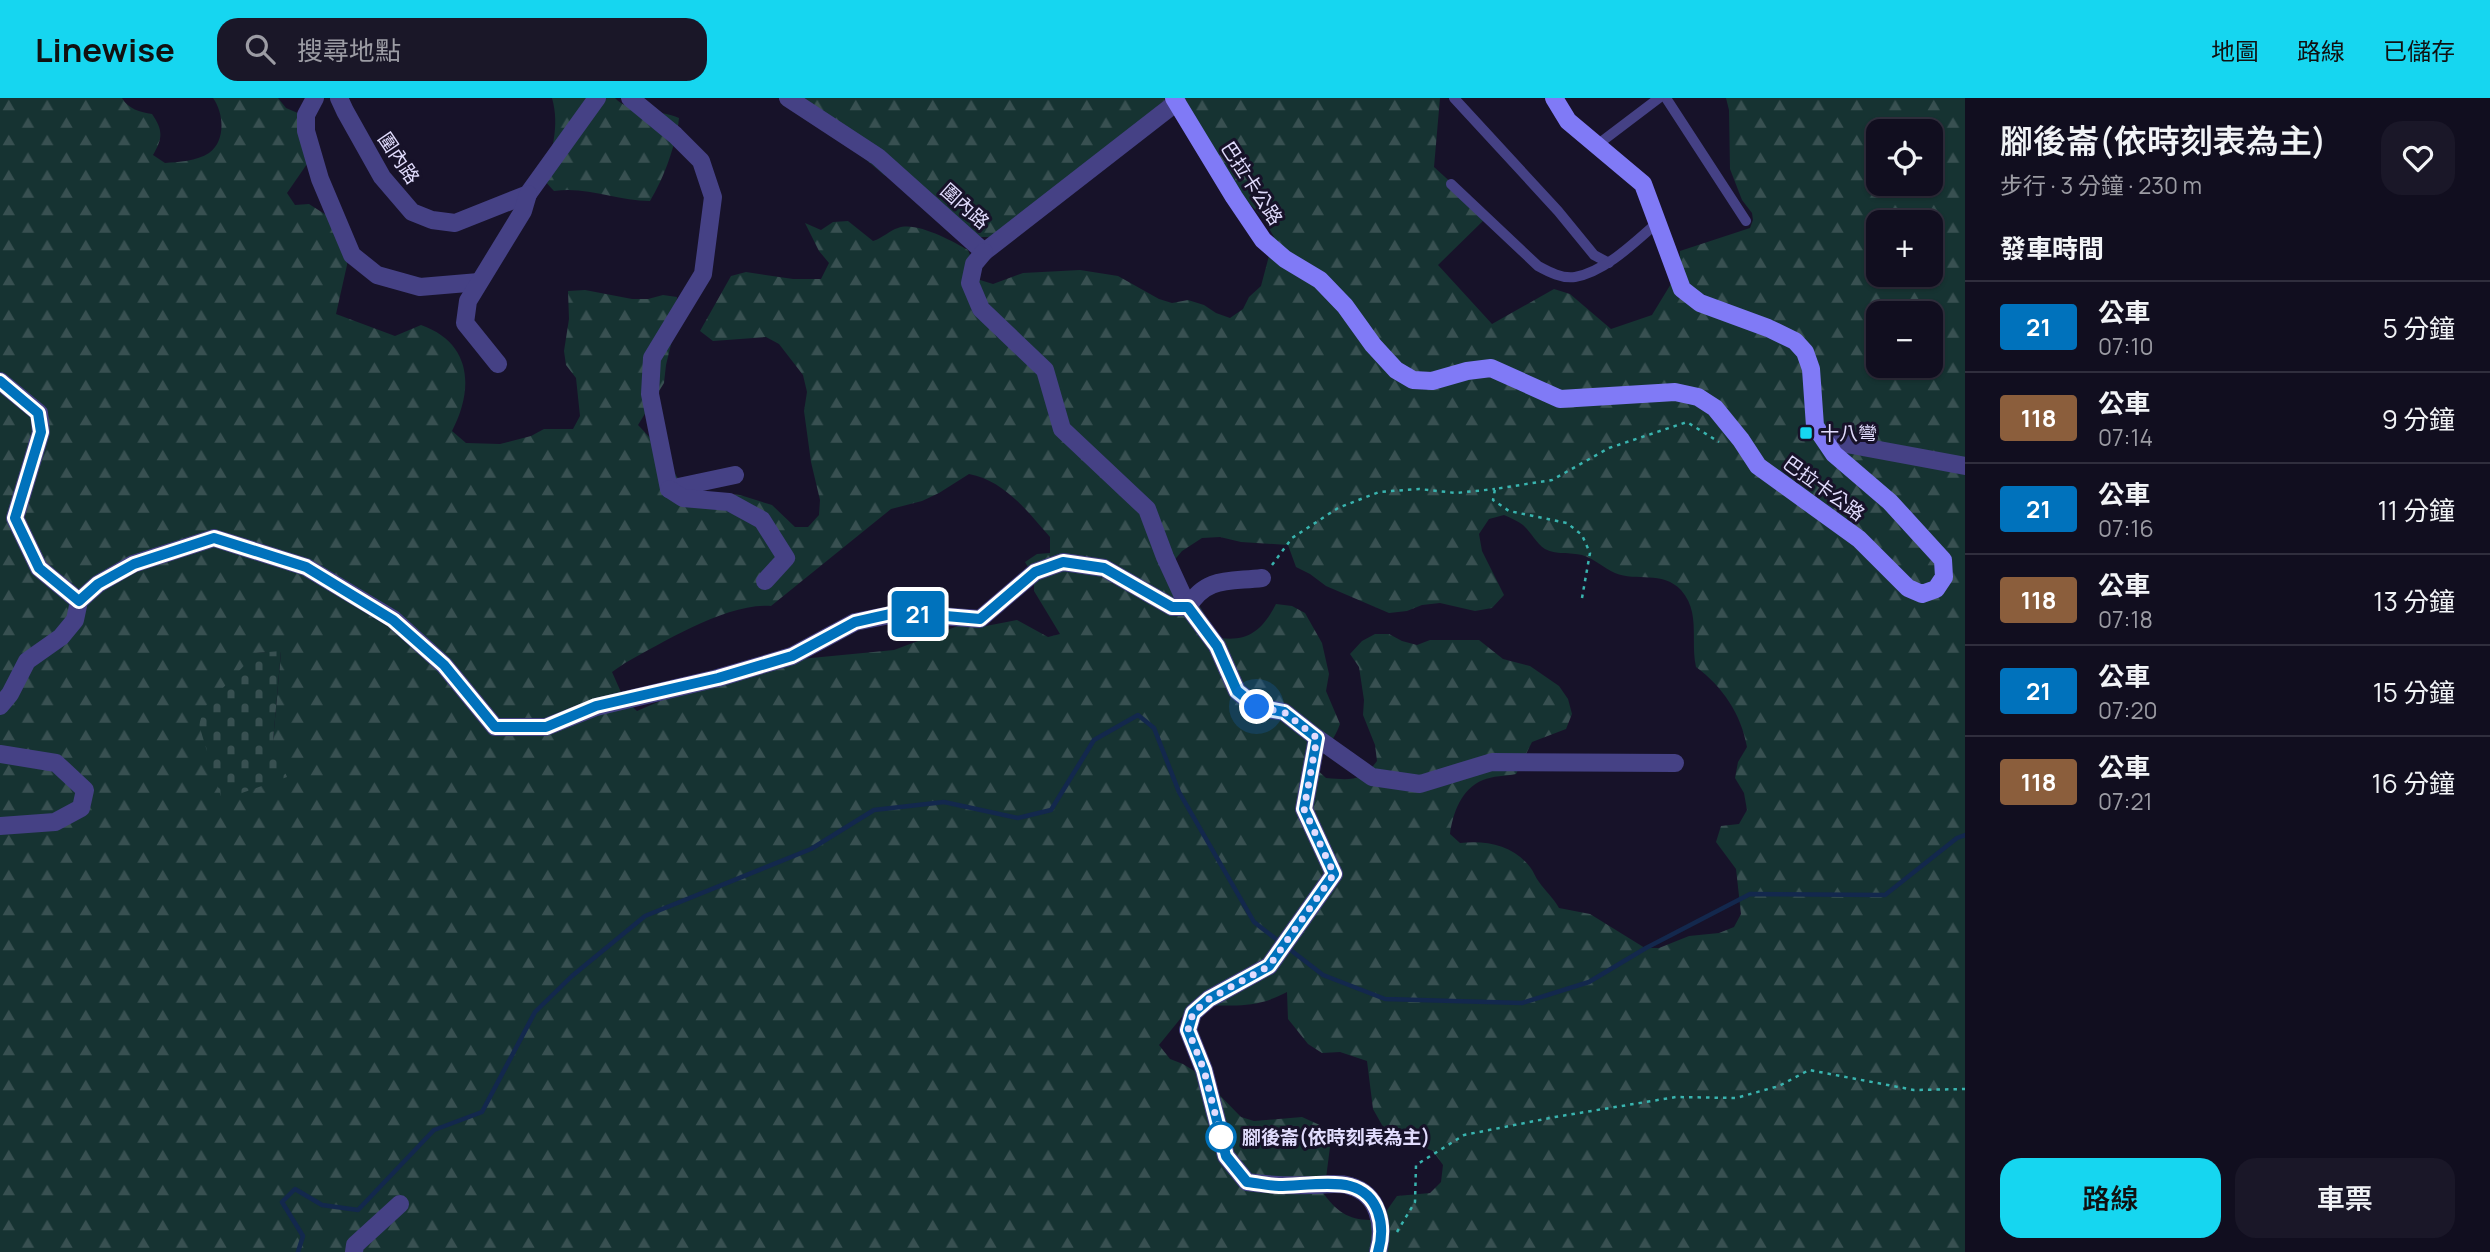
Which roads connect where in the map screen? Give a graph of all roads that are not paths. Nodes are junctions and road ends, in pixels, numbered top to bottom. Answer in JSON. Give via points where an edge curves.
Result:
{"nodes":[{"id":1,"x":315,"y":98,"type":"edge"},
{"id":2,"x":340,"y":98,"type":"edge"},
{"id":3,"x":597,"y":98,"type":"edge"},
{"id":4,"x":631,"y":98,"type":"edge"},
{"id":5,"x":788,"y":98,"type":"edge"},
{"id":6,"x":1454,"y":98,"type":"edge"},
{"id":7,"x":1554,"y":98,"type":"edge"},
{"id":8,"x":1659,"y":98,"type":"edge"},
{"id":9,"x":1666,"y":98,"type":"edge"},
{"id":10,"x":1176,"y":100,"type":"edge"},
{"id":11,"x":1597,"y":145,"type":"junction"},
{"id":12,"x":1451,"y":184,"type":"dead end"},
{"id":13,"x":528,"y":194,"type":"junction"},
{"id":14,"x":1746,"y":221,"type":"dead end"},
{"id":15,"x":1658,"y":222,"type":"junction"},
{"id":16,"x":984,"y":252,"type":"junction"},
{"id":17,"x":1609,"y":263,"type":"junction"},
{"id":18,"x":479,"y":282,"type":"junction"},
{"id":19,"x":498,"y":364,"type":"dead end"},
{"id":20,"x":0,"y":381,"type":"edge"},
{"id":21,"x":1825,"y":440,"type":"junction"},
{"id":22,"x":1965,"y":466,"type":"edge"},
{"id":23,"x":735,"y":475,"type":"dead end"},
{"id":24,"x":669,"y":489,"type":"junction"},
{"id":25,"x":1262,"y":578,"type":"road end"},
{"id":26,"x":765,"y":581,"type":"dead end"},
{"id":27,"x":79,"y":601,"type":"junction"},
{"id":28,"x":1188,"y":607,"type":"junction"},
{"id":29,"x":0,"y":706,"type":"edge"},
{"id":30,"x":1317,"y":738,"type":"junction"},
{"id":31,"x":0,"y":754,"type":"edge"},
{"id":32,"x":1675,"y":763,"type":"dead end"},
{"id":33,"x":0,"y":827,"type":"edge"},
{"id":34,"x":400,"y":1204,"type":"dead end"},
{"id":35,"x":1379,"y":1248,"type":"edge"},
{"id":36,"x":354,"y":1252,"type":"edge"}],
"edges":[{"from":1,"to":18,"type":"street","via":[[306,115],[306,131],[320,179],[352,255],[377,275],[420,287]]},
{"from":2,"to":13,"type":"street","name":"圍內路","via":[[382,177],[412,212],[455,223]]},
{"from":3,"to":13,"type":"street"},
{"from":4,"to":24,"type":"street","via":[[701,161],[713,197],[703,274],[652,358],[650,394]]},
{"from":5,"to":16,"type":"street","name":"圍內路","via":[[878,157]]},
{"from":6,"to":17,"type":"lane","via":[[1594,255]]},
{"from":7,"to":11,"type":"main road","name":"巴拉卡公路","via":[[1568,121]]},
{"from":8,"to":11,"type":"lane"},
{"from":9,"to":14,"type":"lane"},
{"from":10,"to":16,"type":"street","name":"圍內路"},
{"from":10,"to":21,"type":"main road","name":"巴拉卡公路","via":[[1263,240],[1320,280],[1396,370],[1413,380],[1432,382],[1491,368],[1560,399],[1675,392],[1698,397],[1715,408],[1758,466],[1859,539],[1908,588],[1922,594],[1936,589],[1944,577],[1943,560]]},
{"from":11,"to":15,"type":"main road","name":"巴拉卡公路","via":[[1643,184]]},
{"from":12,"to":17,"type":"lane","via":[[1538,266],[1555,275],[1574,277]]},
{"from":13,"to":18,"type":"street","via":[[523,211]]},
{"from":15,"to":17,"type":"lane"},
{"from":15,"to":21,"type":"main road","name":"巴拉卡公路","via":[[1682,289],[1700,303],[1795,341],[1805,352],[1811,369],[1815,426]]},
{"from":16,"to":28,"type":"street","via":[[974,264],[970,283],[981,309],[1045,370],[1062,429],[1147,509]]},
{"from":18,"to":19,"type":"street","via":[[468,301],[466,323]]},
{"from":20,"to":27,"type":"street","via":[[38,413],[40,422],[15,518],[39,568]]},
{"from":21,"to":22,"type":"street"},
{"from":23,"to":24,"type":"street"},
{"from":24,"to":26,"type":"street","via":[[683,498],[729,502],[762,520],[786,558]]},
{"from":25,"to":28,"type":"street","via":[[1212,584],[1196,593]]},
{"from":27,"to":28,"type":"street","via":[[134,564],[214,538],[306,567],[393,620],[444,665],[495,727],[546,727],[596,706],[718,678],[792,656],[855,622],[900,612],[980,619],[1035,572],[1063,562],[1104,568],[1172,607]]},
{"from":27,"to":29,"type":"street","via":[[75,620],[61,637],[27,661]]},
{"from":28,"to":30,"type":"street","via":[[1217,646],[1237,691],[1257,707],[1284,712]]},
{"from":30,"to":32,"type":"street","via":[[1371,777],[1420,784],[1492,762]]},
{"from":30,"to":35,"type":"street","via":[[1304,809],[1334,874],[1269,966],[1209,999],[1193,1013],[1188,1030],[1204,1070],[1226,1156],[1247,1182],[1348,1185],[1364,1192],[1378,1208]]},
{"from":31,"to":33,"type":"street","via":[[56,763],[85,790],[81,808],[55,822]]},
{"from":34,"to":36,"type":"street","via":[[355,1245]]}]}
